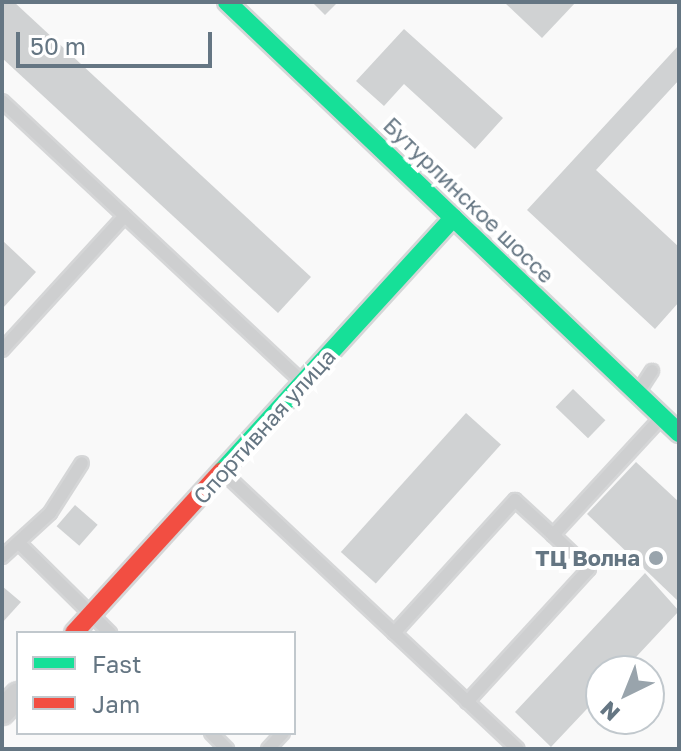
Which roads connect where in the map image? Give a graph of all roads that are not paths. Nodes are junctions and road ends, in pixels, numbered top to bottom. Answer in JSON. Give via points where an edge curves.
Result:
{"nodes":[{"id":1,"x":227,"y":2,"type":"edge"},
{"id":2,"x":2,"y":101,"type":"edge"},
{"id":3,"x":457,"y":214,"type":"junction"},
{"id":4,"x":125,"y":216,"type":"junction"},
{"id":5,"x":2,"y":350,"type":"edge"},
{"id":6,"x":652,"y":371,"type":"dead end"},
{"id":7,"x":303,"y":383,"type":"junction"},
{"id":8,"x":637,"y":393,"type":"junction"},
{"id":9,"x":662,"y":417,"type":"junction"},
{"id":10,"x":679,"y":433,"type":"edge"},
{"id":11,"x":82,"y":463,"type":"dead end"},
{"id":12,"x":222,"y":471,"type":"junction"},
{"id":13,"x":553,"y":535,"type":"junction"},
{"id":14,"x":20,"y":544,"type":"junction"},
{"id":15,"x":2,"y":557,"type":"edge"},
{"id":16,"x":92,"y":614,"type":"junction"},
{"id":17,"x":76,"y":631,"type":"edge"},
{"id":18,"x":108,"y":631,"type":"edge"},
{"id":19,"x":394,"y":633,"type":"junction"},
{"id":20,"x":16,"y":697,"type":"edge"},
{"id":21,"x":467,"y":702,"type":"junction"},
{"id":22,"x":2,"y":712,"type":"edge"},
{"id":23,"x":518,"y":749,"type":"edge"}],
"edges":[{"from":1,"to":3,"type":"main road","name":"Бутурлинское шоссе"},
{"from":2,"to":4,"type":"lane"},
{"from":3,"to":7,"type":"main road","name":"Спортивная улица"},
{"from":3,"to":8,"type":"main road","name":"Бутурлинское шоссе"},
{"from":4,"to":5,"type":"lane"},
{"from":4,"to":7,"type":"lane"},
{"from":6,"to":8,"type":"lane"},
{"from":7,"to":12,"type":"main road","name":"Спортивная улица"},
{"from":8,"to":9,"type":"main road","name":"Бутурлинское шоссе"},
{"from":9,"to":10,"type":"main road","name":"Бутурлинское шоссе"},
{"from":9,"to":13,"type":"lane"},
{"from":11,"to":14,"type":"lane"},
{"from":12,"to":16,"type":"main road","name":"Спортивная улица"},
{"from":12,"to":19,"type":"lane"},
{"from":13,"to":19,"type":"lane","via":[[515,500]]},
{"from":13,"to":21,"type":"lane","via":[[589,569]]},
{"from":14,"to":15,"type":"lane"},
{"from":14,"to":16,"type":"lane"},
{"from":16,"to":17,"type":"main road","name":"Спортивная улица"},
{"from":16,"to":18,"type":"lane"},
{"from":19,"to":21,"type":"lane"},
{"from":20,"to":22,"type":"street"},
{"from":21,"to":23,"type":"lane"}]}
